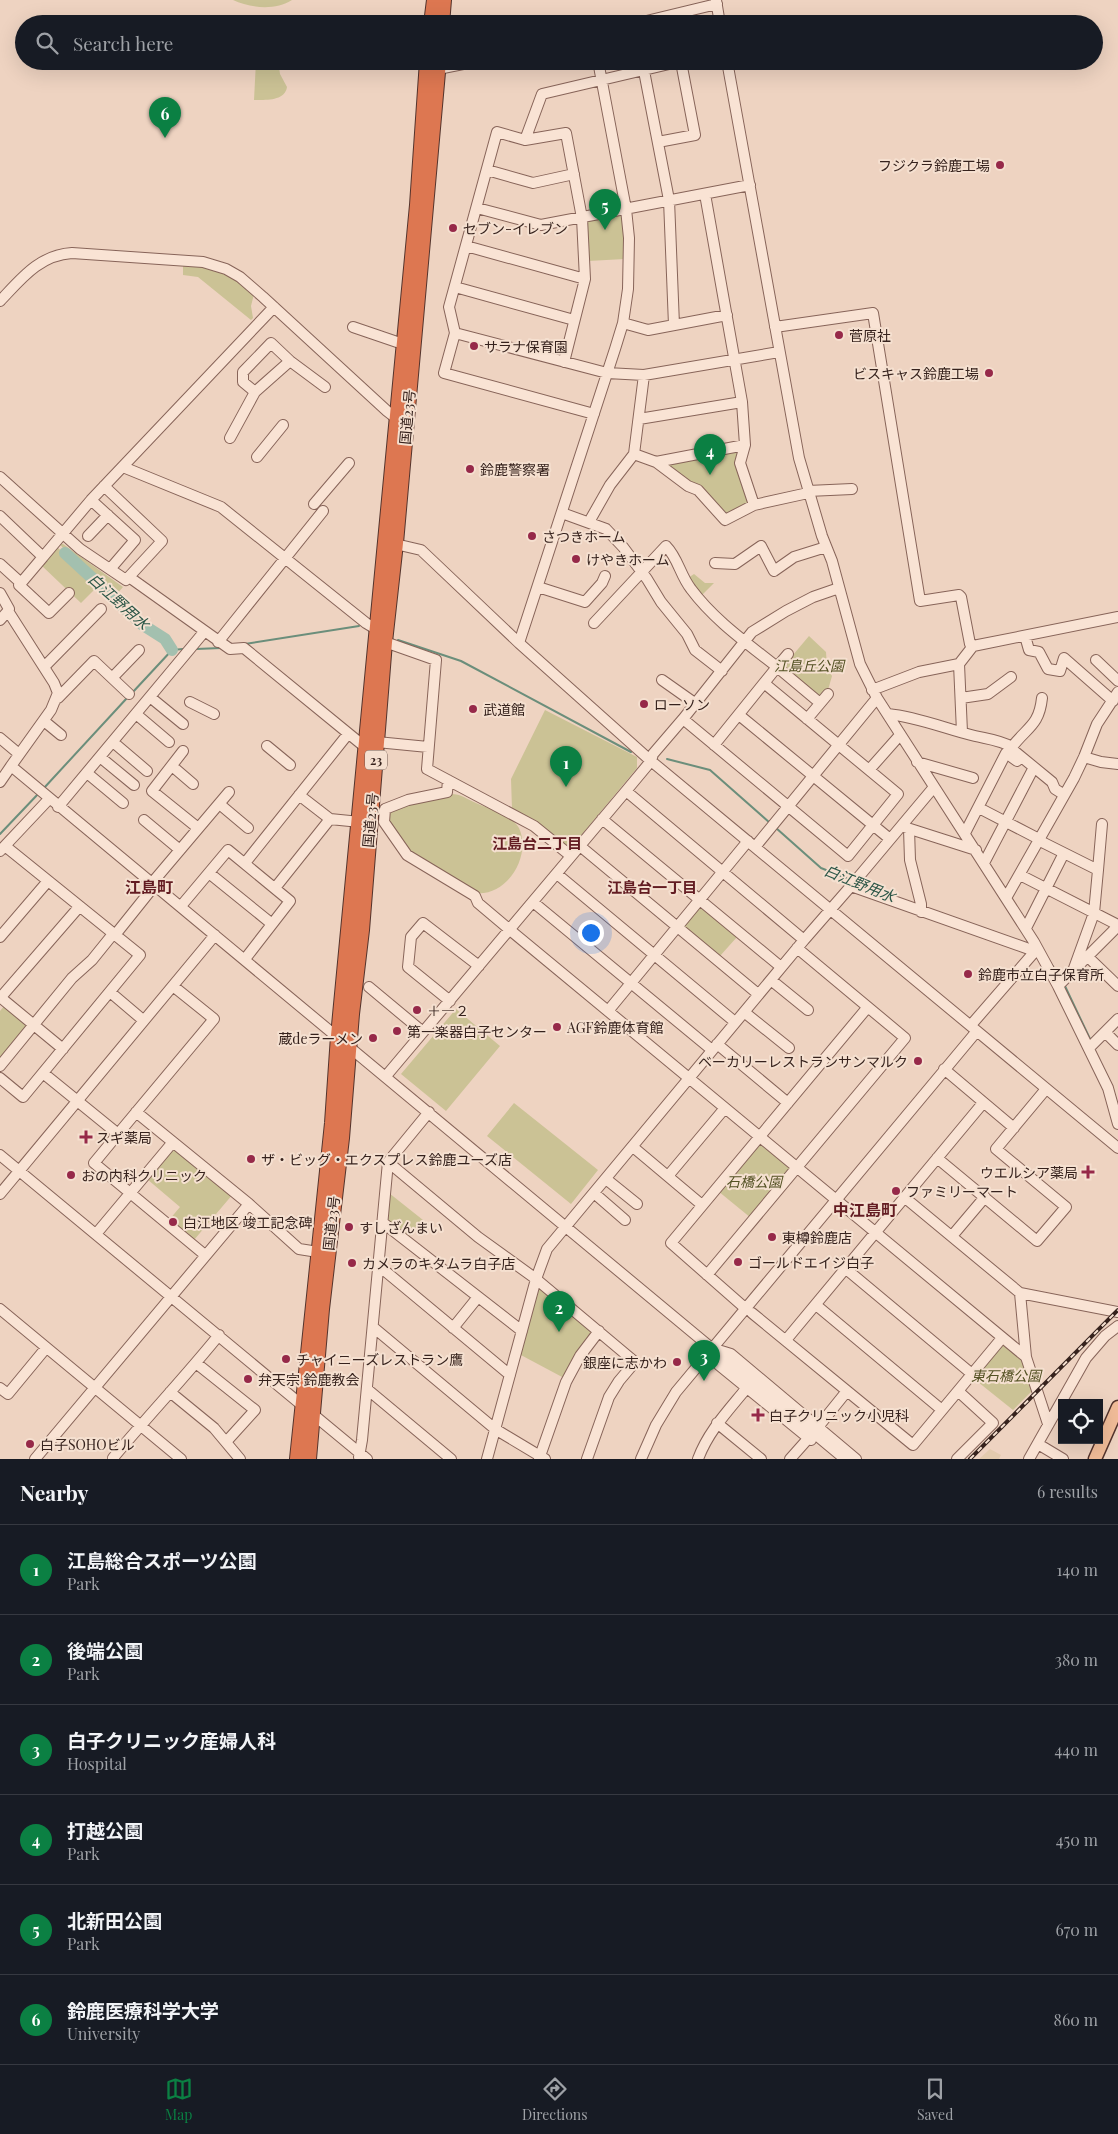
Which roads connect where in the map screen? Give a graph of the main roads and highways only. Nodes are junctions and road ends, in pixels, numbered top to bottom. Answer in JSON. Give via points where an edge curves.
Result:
{"nodes":[{"id":1,"x":434,"y":0,"type":"edge"},
{"id":2,"x":444,"y":0,"type":"edge"},
{"id":3,"x":432,"y":15,"type":"edge"},
{"id":4,"x":443,"y":15,"type":"edge"},
{"id":5,"x":433,"y":70,"type":"edge"},
{"id":6,"x":390,"y":542,"type":"junction"},
{"id":7,"x":371,"y":744,"type":"junction"},
{"id":8,"x":1118,"y":1407,"type":"edge"},
{"id":9,"x":297,"y":1459,"type":"edge"},
{"id":10,"x":309,"y":1459,"type":"edge"},
{"id":11,"x":1095,"y":1459,"type":"edge"}],
"edges":[{"from":1,"to":3,"type":"highway"},
{"from":2,"to":4,"type":"highway"},
{"from":5,"to":6,"type":"highway","name":"国道23号","number":"23"},
{"from":6,"to":7,"type":"highway","name":"国道23号","number":"23","via":[[386,642]]},
{"from":6,"to":7,"type":"highway","name":"国道23号","number":"23","via":[[376,628]]},
{"from":7,"to":9,"type":"highway","name":"国道23号","number":"23","via":[[360,822]]},
{"from":7,"to":10,"type":"highway","name":"国道23号","number":"23","via":[[362,930]]},
{"from":8,"to":11,"type":"main road"}]}
